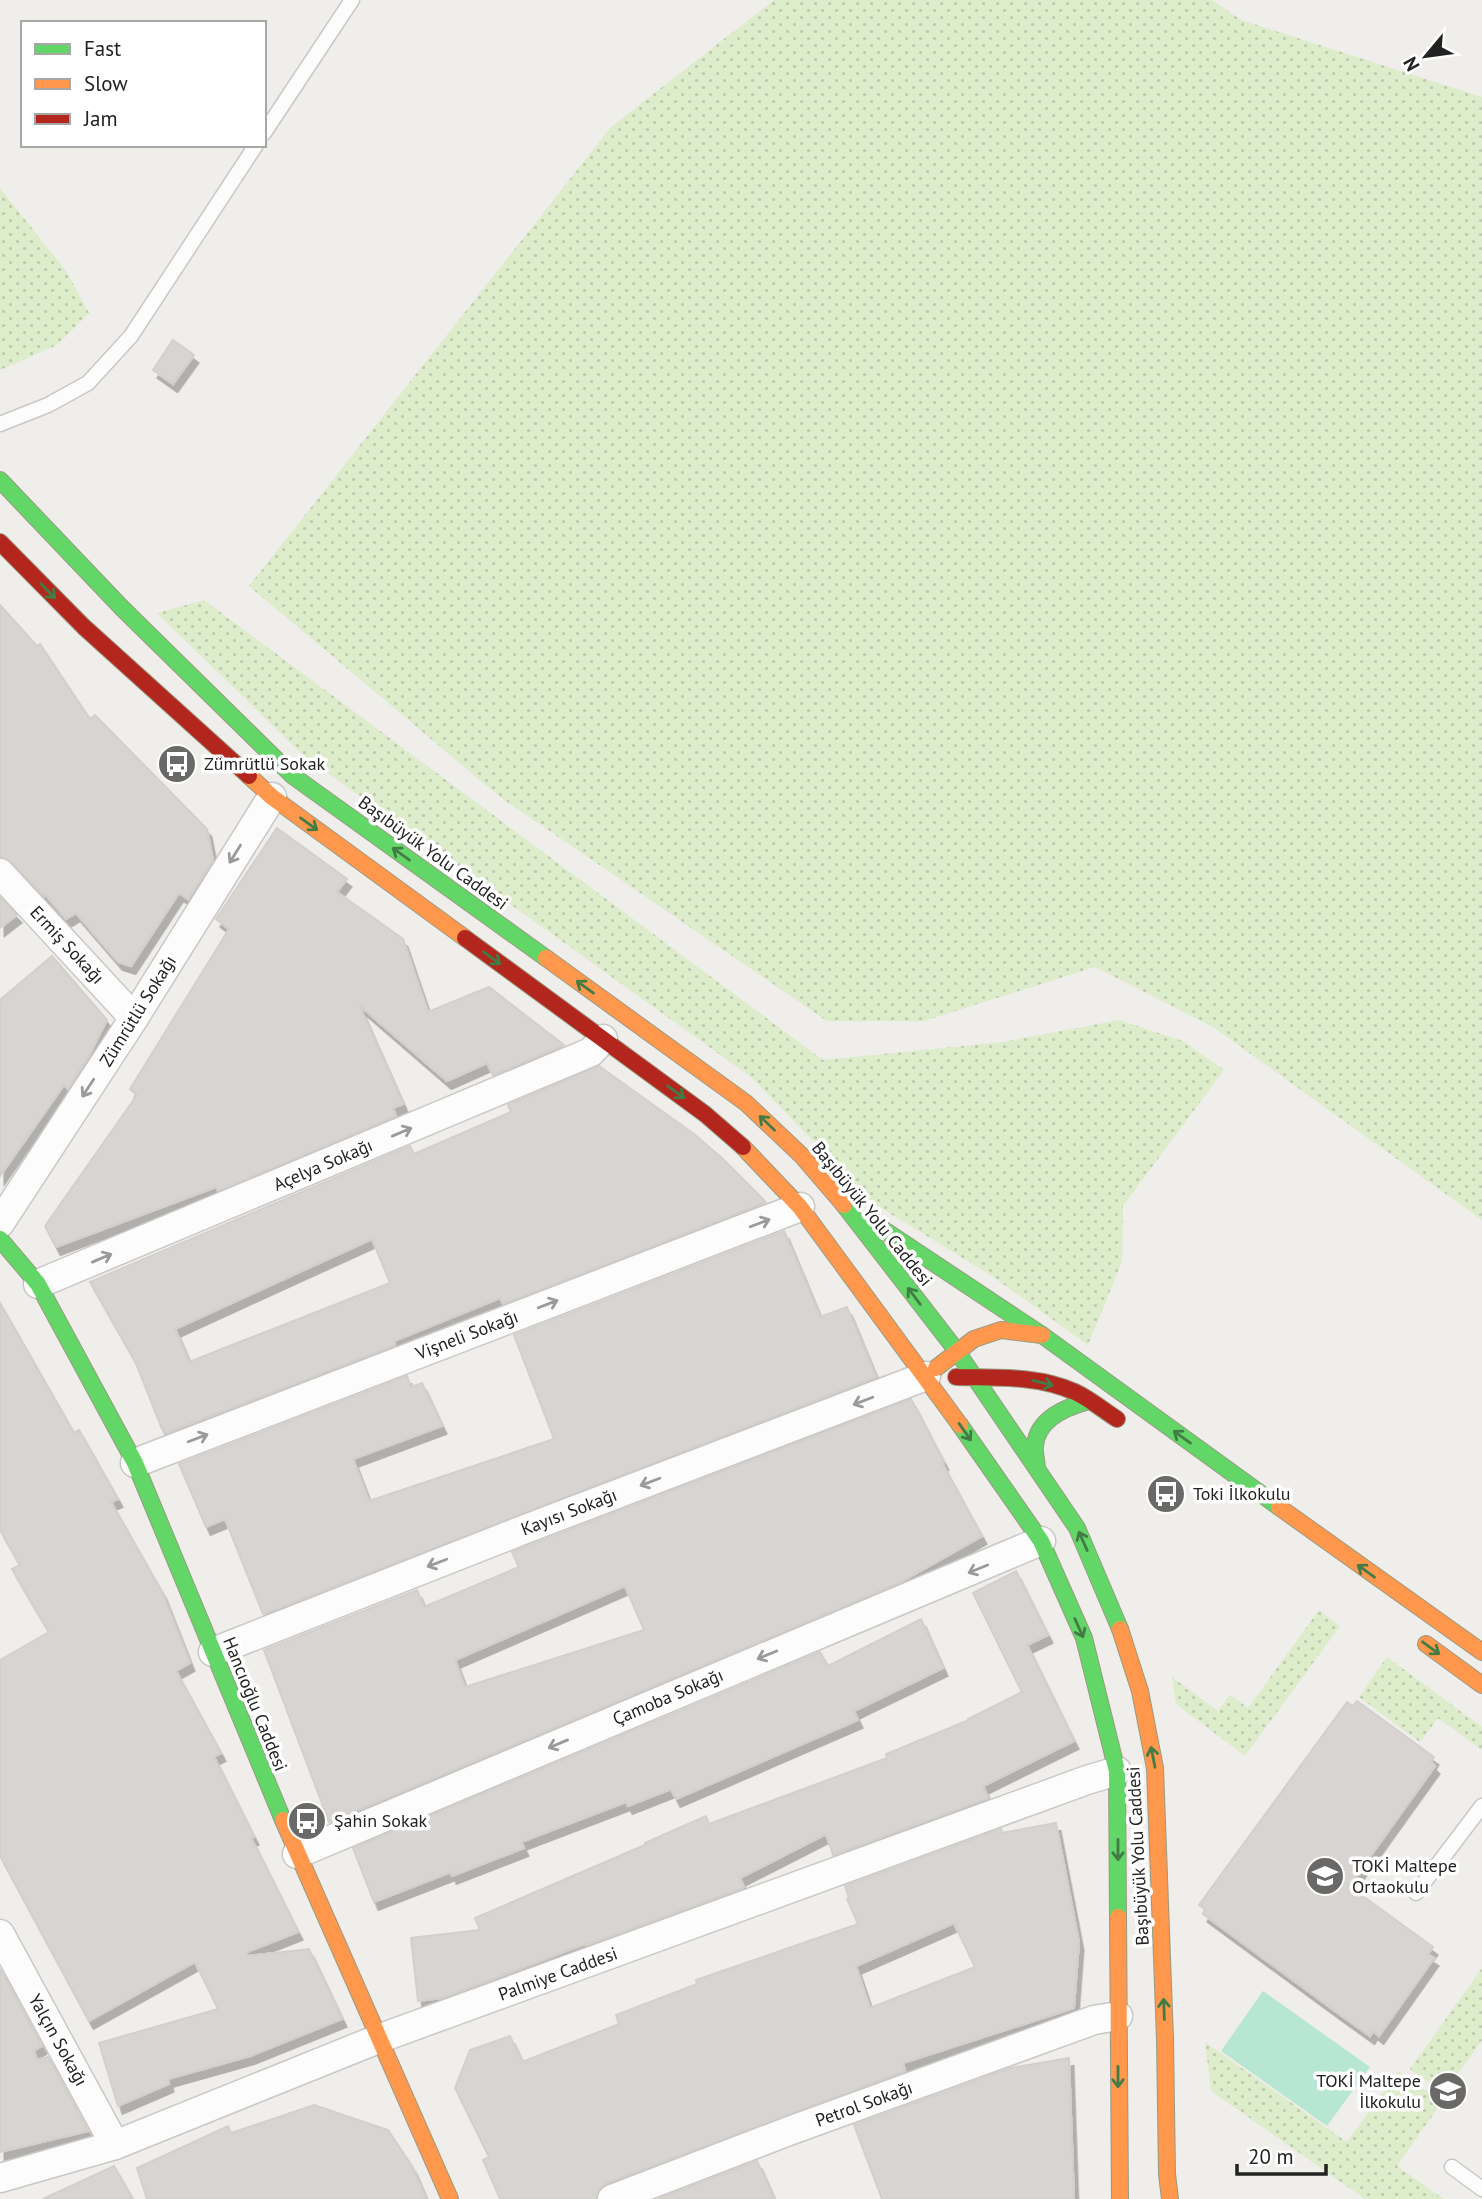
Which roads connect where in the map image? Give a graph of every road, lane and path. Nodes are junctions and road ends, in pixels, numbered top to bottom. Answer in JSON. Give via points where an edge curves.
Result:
{"nodes":[{"id":1,"x":352,"y":0,"type":"edge"},
{"id":2,"x":266,"y":130,"type":"edge"},
{"id":3,"x":255,"y":147,"type":"edge"},
{"id":4,"x":0,"y":424,"type":"edge"},
{"id":5,"x":0,"y":480,"type":"edge"},
{"id":6,"x":0,"y":542,"type":"edge"},
{"id":7,"x":272,"y":797,"type":"junction"},
{"id":8,"x":0,"y":873,"type":"edge"},
{"id":9,"x":134,"y":1018,"type":"junction"},
{"id":10,"x":603,"y":1039,"type":"junction"},
{"id":11,"x":842,"y":1202,"type":"junction"},
{"id":12,"x":800,"y":1208,"type":"junction"},
{"id":13,"x":0,"y":1223,"type":"edge"},
{"id":14,"x":0,"y":1239,"type":"edge"},
{"id":15,"x":38,"y":1284,"type":"junction"},
{"id":16,"x":1042,"y":1335,"type":"junction"},
{"id":17,"x":956,"y":1350,"type":"junction"},
{"id":18,"x":926,"y":1376,"type":"junction"},
{"id":19,"x":975,"y":1378,"type":"junction"},
{"id":20,"x":1089,"y":1401,"type":"junction"},
{"id":21,"x":1130,"y":1427,"type":"dead end"},
{"id":22,"x":135,"y":1463,"type":"junction"},
{"id":23,"x":1037,"y":1469,"type":"junction"},
{"id":24,"x":1041,"y":1541,"type":"junction"},
{"id":25,"x":1416,"y":1637,"type":"dead end"},
{"id":26,"x":213,"y":1652,"type":"junction"},
{"id":27,"x":1482,"y":1652,"type":"edge"},
{"id":28,"x":1482,"y":1685,"type":"edge"},
{"id":29,"x":1117,"y":1771,"type":"junction"},
{"id":30,"x":1482,"y":1806,"type":"edge"},
{"id":31,"x":296,"y":1854,"type":"junction"},
{"id":32,"x":1416,"y":1893,"type":"dead end"},
{"id":33,"x":0,"y":1934,"type":"edge"},
{"id":34,"x":1118,"y":2016,"type":"junction"},
{"id":35,"x":378,"y":2039,"type":"junction"},
{"id":36,"x":116,"y":2145,"type":"junction"},
{"id":37,"x":1452,"y":2167,"type":"dead end"},
{"id":38,"x":0,"y":2178,"type":"edge"},
{"id":39,"x":1482,"y":2189,"type":"edge"},
{"id":40,"x":450,"y":2199,"type":"edge"},
{"id":41,"x":612,"y":2199,"type":"edge"},
{"id":42,"x":1120,"y":2199,"type":"edge"},
{"id":43,"x":1171,"y":2199,"type":"edge"}],
"edges":[{"from":1,"to":2,"type":"lane"},
{"from":3,"to":4,"type":"lane","via":[[131,336],[88,383]]},
{"from":11,"to":5,"type":"main road","name":"Başıbüyük Yolu Caddesi","one_way":true,"via":[[746,1103],[293,776]]},
{"from":6,"to":7,"type":"main road","name":"Başıbüyük Yolu Caddesi","one_way":true,"via":[[84,627]]},
{"from":7,"to":9,"type":"street","name":"Zümrütlü Sokağı","one_way":true},
{"from":7,"to":10,"type":"main road","name":"Başıbüyük Yolu Caddesi","one_way":true},
{"from":8,"to":9,"type":"street","name":"Ermiş Sokağı"},
{"from":9,"to":13,"type":"street","name":"Zümrütlü Sokağı","one_way":true},
{"from":10,"to":12,"type":"main road","name":"Başıbüyük Yolu Caddesi","one_way":true,"via":[[705,1114]]},
{"from":15,"to":10,"type":"street","name":"Açelya Sokağı","one_way":true,"via":[[591,1052]]},
{"from":11,"to":16,"type":"main road"},
{"from":17,"to":11,"type":"main road","name":"Başıbüyük Yolu Caddesi","one_way":true},
{"from":12,"to":18,"type":"main road","name":"Başıbüyük Yolu Caddesi"},
{"from":22,"to":12,"type":"street","name":"Vişneli Sokağı","one_way":true},
{"from":14,"to":15,"type":"main road","name":"Hancıoğlu Caddesi"},
{"from":15,"to":22,"type":"main road","name":"Hancıoğlu Caddesi"},
{"from":16,"to":17,"type":"main road","via":[[1000,1330]]},
{"from":27,"to":16,"type":"main road","one_way":true},
{"from":17,"to":18,"type":"main road"},
{"from":17,"to":19,"type":"main road","name":"Başıbüyük Yolu Caddesi"},
{"from":18,"to":19,"type":"main road"},
{"from":18,"to":24,"type":"main road","name":"Başıbüyük Yolu Caddesi","one_way":true},
{"from":18,"to":26,"type":"street","name":"Kayısı Sokağı","one_way":true},
{"from":19,"to":20,"type":"main road","one_way":true,"via":[[1038,1380]]},
{"from":19,"to":23,"type":"main road","name":"Başıbüyük Yolu Caddesi"},
{"from":20,"to":21,"type":"main road"},
{"from":20,"to":23,"type":"main road","via":[[1068,1406],[1038,1435]]},
{"from":22,"to":26,"type":"main road","name":"Hancıoğlu Caddesi"},
{"from":43,"to":23,"type":"main road","name":"Başıbüyük Yolu Caddesi","one_way":true,"via":[[1155,1768],[1140,1691],[1114,1611],[1077,1528]]},
{"from":24,"to":29,"type":"main road","name":"Başıbüyük Yolu Caddesi","one_way":true,"via":[[1084,1639]]},
{"from":24,"to":31,"type":"street","name":"Çamoba Sokağı","one_way":true},
{"from":25,"to":28,"type":"main road","one_way":true},
{"from":26,"to":31,"type":"main road","name":"Hancıoğlu Caddesi"},
{"from":29,"to":34,"type":"main road","name":"Başıbüyük Yolu Caddesi","one_way":true},
{"from":29,"to":35,"type":"street","name":"Palmiye Caddesi"},
{"from":30,"to":32,"type":"lane"},
{"from":31,"to":35,"type":"main road","name":"Hancıoğlu Caddesi"},
{"from":33,"to":36,"type":"street","name":"Yalçın Sokağı"},
{"from":34,"to":41,"type":"street","name":"Petrol Sokağı","via":[[1069,2029]]},
{"from":34,"to":42,"type":"main road","name":"Başıbüyük Yolu Caddesi","one_way":true},
{"from":35,"to":36,"type":"street","name":"Palmiye Caddesi"},
{"from":35,"to":40,"type":"main road","name":"Hancıoğlu Caddesi"},
{"from":36,"to":38,"type":"street","name":"Palmiye Caddesi"},
{"from":37,"to":39,"type":"lane"}]}
